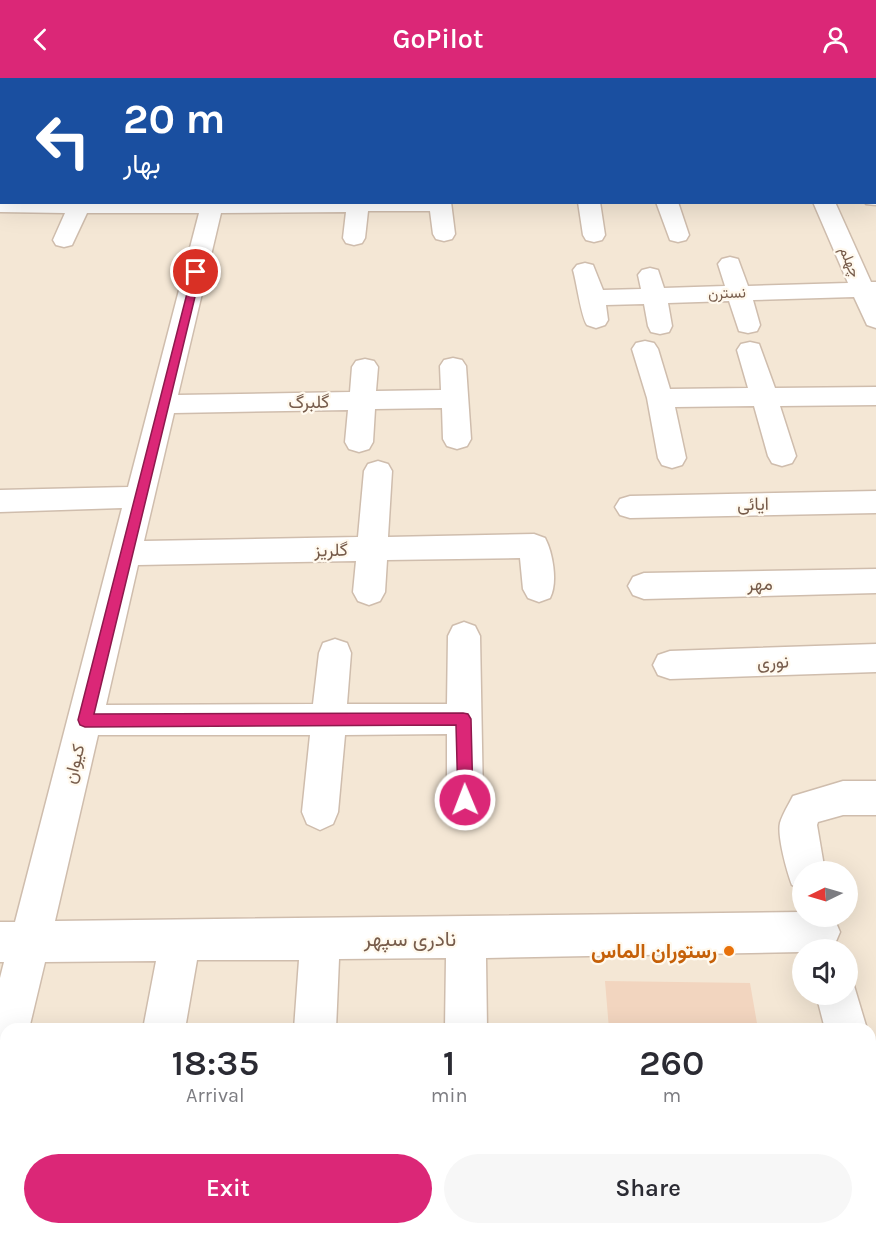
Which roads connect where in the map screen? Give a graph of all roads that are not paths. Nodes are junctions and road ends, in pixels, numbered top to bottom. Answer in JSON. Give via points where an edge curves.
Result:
{"nodes":[{"id":1,"x":80,"y":204,"type":"edge"},
{"id":2,"x":286,"y":204,"type":"edge"},
{"id":3,"x":358,"y":204,"type":"edge"},
{"id":4,"x":440,"y":204,"type":"edge"},
{"id":5,"x":589,"y":204,"type":"edge"},
{"id":6,"x":668,"y":204,"type":"edge"},
{"id":7,"x":825,"y":204,"type":"edge"},
{"id":8,"x":213,"y":205,"type":"edge"},
{"id":9,"x":0,"y":206,"type":"edge"},
{"id":10,"x":444,"y":234,"type":"dead end"},
{"id":11,"x":594,"y":235,"type":"dead end"},
{"id":12,"x":678,"y":235,"type":"dead end"},
{"id":13,"x":354,"y":238,"type":"dead end"},
{"id":14,"x":64,"y":240,"type":"dead end"},
{"id":15,"x":729,"y":264,"type":"dead end"},
{"id":16,"x":585,"y":270,"type":"dead end"},
{"id":17,"x":651,"y":285,"type":"junction"},
{"id":18,"x":869,"y":289,"type":"edge"},
{"id":19,"x":737,"y":293,"type":"junction"},
{"id":20,"x":876,"y":320,"type":"edge"},
{"id":21,"x":660,"y":327,"type":"dead end"},
{"id":22,"x":645,"y":349,"type":"dead end"},
{"id":23,"x":453,"y":366,"type":"dead end"},
{"id":24,"x":365,"y":367,"type":"dead end"},
{"id":25,"x":876,"y":396,"type":"edge"},
{"id":26,"x":764,"y":397,"type":"junction"},
{"id":27,"x":660,"y":398,"type":"junction"},
{"id":28,"x":454,"y":399,"type":"junction"},
{"id":29,"x":362,"y":401,"type":"junction"},
{"id":30,"x":164,"y":404,"type":"junction"},
{"id":31,"x":456,"y":439,"type":"dead end"},
{"id":32,"x":359,"y":442,"type":"dead end"},
{"id":33,"x":782,"y":456,"type":"dead end"},
{"id":34,"x":672,"y":458,"type":"dead end"},
{"id":35,"x":378,"y":471,"type":"dead end"},
{"id":36,"x":141,"y":497,"type":"junction"},
{"id":37,"x":0,"y":501,"type":"edge"},
{"id":38,"x":876,"y":502,"type":"edge"},
{"id":39,"x":630,"y":507,"type":"dead end"},
{"id":40,"x":374,"y":550,"type":"junction"},
{"id":41,"x":127,"y":553,"type":"junction"},
{"id":42,"x":876,"y":581,"type":"edge"},
{"id":43,"x":644,"y":586,"type":"dead end"},
{"id":44,"x":539,"y":589,"type":"dead end"},
{"id":45,"x":369,"y":592,"type":"dead end"},
{"id":46,"x":464,"y":636,"type":"dead end"},
{"id":47,"x":335,"y":653,"type":"dead end"},
{"id":48,"x":876,"y":658,"type":"edge"},
{"id":49,"x":670,"y":665,"type":"dead end"},
{"id":50,"x":327,"y":719,"type":"junction"},
{"id":51,"x":463,"y":719,"type":"junction"},
{"id":52,"x":85,"y":720,"type":"junction"},
{"id":53,"x":876,"y":798,"type":"edge"},
{"id":54,"x":465,"y":800,"type":"dead end"},
{"id":55,"x":320,"y":812,"type":"dead end"},
{"id":56,"x":804,"y":861,"type":"edge"},
{"id":57,"x":821,"y":933,"type":"edge"},
{"id":58,"x":466,"y":938,"type":"junction"},
{"id":59,"x":320,"y":939,"type":"junction"},
{"id":60,"x":180,"y":940,"type":"junction"},
{"id":61,"x":15,"y":942,"type":"edge"},
{"id":62,"x":840,"y":1005,"type":"edge"},
{"id":63,"x":8,"y":1023,"type":"edge"},
{"id":64,"x":165,"y":1023,"type":"edge"},
{"id":65,"x":315,"y":1023,"type":"edge"},
{"id":66,"x":466,"y":1023,"type":"edge"},
{"id":67,"x":844,"y":1023,"type":"edge"}],
"edges":[{"from":1,"to":8,"type":"street"},
{"from":1,"to":9,"type":"street"},
{"from":1,"to":14,"type":"street"},
{"from":2,"to":8,"type":"street"},
{"from":3,"to":13,"type":"street"},
{"from":4,"to":10,"type":"street"},
{"from":5,"to":11,"type":"street"},
{"from":6,"to":12,"type":"street"},
{"from":7,"to":18,"type":"street","name":"چهلم"},
{"from":8,"to":30,"type":"street","name":"کیوان"},
{"from":15,"to":19,"type":"street"},
{"from":16,"to":17,"type":"street","name":"نسترن","via":[[595,309]]},
{"from":17,"to":19,"type":"street","name":"نسترن"},
{"from":17,"to":21,"type":"street"},
{"from":18,"to":19,"type":"street","name":"نسترن"},
{"from":18,"to":20,"type":"street","name":"چهلم"},
{"from":19,"to":26,"type":"street"},
{"from":22,"to":27,"type":"street"},
{"from":23,"to":28,"type":"street"},
{"from":24,"to":29,"type":"street"},
{"from":25,"to":26,"type":"street"},
{"from":26,"to":27,"type":"street"},
{"from":26,"to":33,"type":"street"},
{"from":27,"to":34,"type":"street"},
{"from":28,"to":29,"type":"street","name":"گلبرگ"},
{"from":28,"to":31,"type":"street"},
{"from":29,"to":30,"type":"street","name":"گلبرگ"},
{"from":29,"to":32,"type":"street"},
{"from":30,"to":36,"type":"street","name":"کیوان"},
{"from":35,"to":40,"type":"street"},
{"from":36,"to":37,"type":"street"},
{"from":36,"to":41,"type":"street","name":"کیوان"},
{"from":38,"to":39,"type":"street","name":"ایائی"},
{"from":40,"to":41,"type":"street","name":"گلریز"},
{"from":40,"to":44,"type":"street","name":"گلریز","via":[[534,546]]},
{"from":40,"to":45,"type":"street"},
{"from":41,"to":52,"type":"street","name":"کیوان"},
{"from":42,"to":43,"type":"street","name":"مهر"},
{"from":46,"to":51,"type":"street"},
{"from":47,"to":50,"type":"street"},
{"from":48,"to":49,"type":"street","name":"نوری"},
{"from":50,"to":51,"type":"street"},
{"from":50,"to":52,"type":"street"},
{"from":50,"to":55,"type":"street"},
{"from":51,"to":54,"type":"street"},
{"from":52,"to":61,"type":"street","name":"کیوان"},
{"from":53,"to":56,"type":"street","via":[[843,798],[806,808],[798,825]]},
{"from":57,"to":58,"type":"street","name":"نادری سپهر"},
{"from":58,"to":59,"type":"street","name":"نادری سپهر"},
{"from":58,"to":66,"type":"street"},
{"from":59,"to":60,"type":"street","name":"نادری سپهر"},
{"from":59,"to":65,"type":"street"},
{"from":60,"to":61,"type":"street","name":"نادری سپهر"},
{"from":60,"to":64,"type":"street"},
{"from":61,"to":63,"type":"street","name":"کیوان"},
{"from":62,"to":67,"type":"street"}]}
